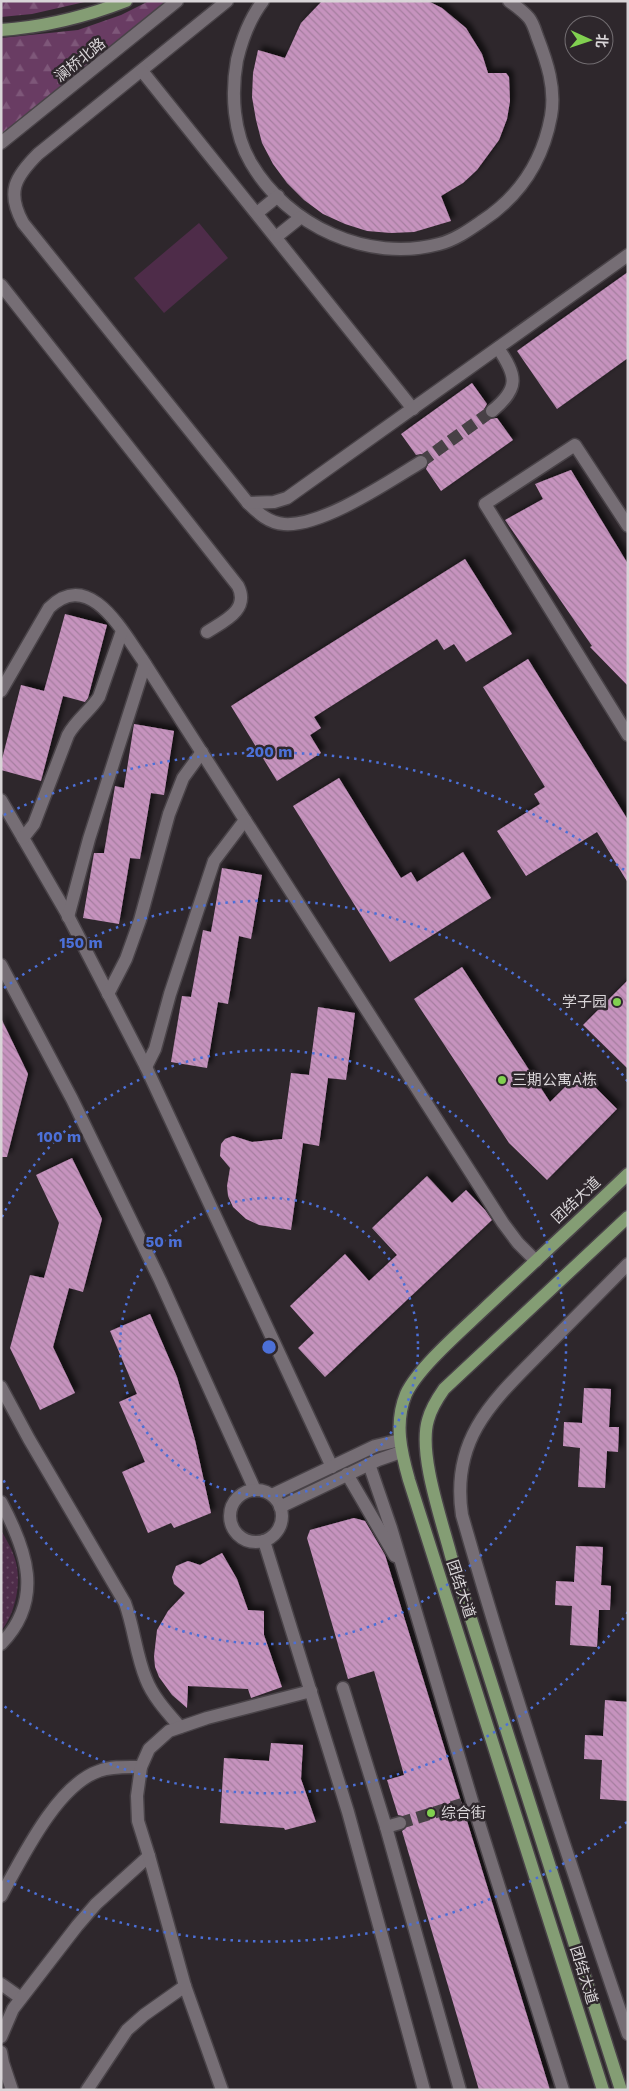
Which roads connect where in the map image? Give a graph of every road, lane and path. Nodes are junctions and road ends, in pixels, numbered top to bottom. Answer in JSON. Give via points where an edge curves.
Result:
{"nodes":[{"id":1,"x":126,"y":1,"type":"edge"},
{"id":2,"x":177,"y":1,"type":"edge"},
{"id":3,"x":227,"y":1,"type":"edge"},
{"id":4,"x":263,"y":1,"type":"edge"},
{"id":5,"x":512,"y":2,"type":"edge"},
{"id":6,"x":1,"y":30,"type":"edge"},
{"id":7,"x":142,"y":70,"type":"junction"},
{"id":8,"x":1,"y":143,"type":"edge"},
{"id":9,"x":278,"y":196,"type":"junction"},
{"id":10,"x":257,"y":213,"type":"junction"},
{"id":11,"x":301,"y":217,"type":"junction"},
{"id":12,"x":276,"y":237,"type":"junction"},
{"id":13,"x":628,"y":255,"type":"edge"},
{"id":14,"x":1,"y":285,"type":"edge"},
{"id":15,"x":498,"y":348,"type":"junction"},
{"id":16,"x":413,"y":408,"type":"junction"},
{"id":17,"x":492,"y":411,"type":"tunnel mouth"},
{"id":18,"x":421,"y":462,"type":"tunnel mouth"},
{"id":19,"x":248,"y":503,"type":"junction"},
{"id":20,"x":628,"y":526,"type":"edge"},
{"id":21,"x":122,"y":631,"type":"junction"},
{"id":22,"x":207,"y":632,"type":"dead end"},
{"id":23,"x":145,"y":664,"type":"junction"},
{"id":24,"x":1,"y":691,"type":"edge"},
{"id":25,"x":627,"y":733,"type":"edge"},
{"id":26,"x":202,"y":752,"type":"junction"},
{"id":27,"x":1,"y":800,"type":"edge"},
{"id":28,"x":245,"y":820,"type":"junction"},
{"id":29,"x":23,"y":838,"type":"junction"},
{"id":30,"x":68,"y":917,"type":"junction"},
{"id":31,"x":1,"y":965,"type":"edge"},
{"id":32,"x":108,"y":994,"type":"junction"},
{"id":33,"x":146,"y":1067,"type":"junction"},
{"id":34,"x":628,"y":1174,"type":"edge"},
{"id":35,"x":628,"y":1217,"type":"edge"},
{"id":36,"x":536,"y":1261,"type":"junction"},
{"id":37,"x":628,"y":1264,"type":"edge"},
{"id":38,"x":1,"y":1387,"type":"edge"},
{"id":39,"x":400,"y":1446,"type":"junction"},
{"id":40,"x":369,"y":1464,"type":"junction"},
{"id":41,"x":332,"y":1467,"type":"junction"},
{"id":42,"x":347,"y":1474,"type":"junction"},
{"id":43,"x":255,"y":1490,"type":"junction"},
{"id":44,"x":272,"y":1495,"type":"junction"},
{"id":45,"x":1,"y":1502,"type":"edge"},
{"id":46,"x":280,"y":1507,"type":"junction"},
{"id":47,"x":264,"y":1541,"type":"junction"},
{"id":48,"x":400,"y":1564,"type":"junction"},
{"id":49,"x":1,"y":1644,"type":"edge"},
{"id":50,"x":343,"y":1688,"type":"dead end"},
{"id":51,"x":311,"y":1691,"type":"junction"},
{"id":52,"x":180,"y":1727,"type":"junction"},
{"id":53,"x":141,"y":1767,"type":"junction"},
{"id":54,"x":400,"y":1823,"type":"tunnel mouth"},
{"id":55,"x":386,"y":1827,"type":"junction"},
{"id":56,"x":150,"y":1856,"type":"junction"},
{"id":57,"x":1,"y":1896,"type":"edge"},
{"id":58,"x":1,"y":1984,"type":"edge"},
{"id":59,"x":184,"y":1986,"type":"junction"},
{"id":60,"x":21,"y":1998,"type":"junction"},
{"id":61,"x":628,"y":2034,"type":"edge"},
{"id":62,"x":1,"y":2037,"type":"edge"},
{"id":63,"x":1,"y":2052,"type":"edge"},
{"id":64,"x":12,"y":2090,"type":"edge"},
{"id":65,"x":87,"y":2090,"type":"edge"},
{"id":66,"x":222,"y":2090,"type":"edge"},
{"id":67,"x":424,"y":2090,"type":"edge"},
{"id":68,"x":460,"y":2090,"type":"edge"},
{"id":69,"x":562,"y":2090,"type":"edge"},
{"id":70,"x":602,"y":2090,"type":"edge"},
{"id":71,"x":622,"y":2090,"type":"edge"}],
"edges":[{"from":1,"to":6,"type":"main road","via":[[78,18]]},
{"from":2,"to":8,"type":"street","name":"澜桥北路"},
{"from":3,"to":7,"type":"street"},
{"from":4,"to":9,"type":"street","via":[[240,48],[233,93],[239,131],[250,161]]},
{"from":5,"to":11,"type":"street","via":[[530,19],[553,92],[547,135],[540,154],[530,173],[506,203],[462,235],[441,244],[398,250],[350,241]]},
{"from":7,"to":10,"type":"street"},
{"from":7,"to":19,"type":"street","via":[[31,161],[18,176],[13,200],[23,223]]},
{"from":9,"to":10,"type":"street"},
{"from":9,"to":11,"type":"street"},
{"from":10,"to":12,"type":"street"},
{"from":11,"to":12,"type":"street"},
{"from":12,"to":16,"type":"street"},
{"from":13,"to":15,"type":"street"},
{"from":14,"to":22,"type":"street","via":[[238,586],[240,607]]},
{"from":15,"to":16,"type":"street"},
{"from":15,"to":17,"type":"street","via":[[514,381],[510,393]]},
{"from":16,"to":19,"type":"street","via":[[287,498]]},
{"from":18,"to":19,"type":"street","via":[[364,496],[311,520],[275,522]]},
{"from":20,"to":25,"type":"street","via":[[575,445],[485,504]]},
{"from":21,"to":23,"type":"street"},
{"from":21,"to":24,"type":"street","via":[[91,598],[82,595],[63,597],[49,608]]},
{"from":21,"to":29,"type":"street","via":[[99,697],[68,734],[34,824]]},
{"from":23,"to":26,"type":"street"},
{"from":23,"to":30,"type":"street","via":[[89,839]]},
{"from":26,"to":28,"type":"street"},
{"from":26,"to":32,"type":"street","via":[[183,778],[169,814],[140,920],[126,959]]},
{"from":27,"to":29,"type":"street"},
{"from":28,"to":33,"type":"street","via":[[214,861],[155,1049]]},
{"from":28,"to":36,"type":"street","via":[[503,1223]]},
{"from":29,"to":30,"type":"street"},
{"from":30,"to":32,"type":"street"},
{"from":31,"to":43,"type":"street","via":[[72,1099],[160,1280]]},
{"from":32,"to":33,"type":"street"},
{"from":33,"to":41,"type":"street"},
{"from":34,"to":36,"type":"main road","name":"团结大道"},
{"from":35,"to":71,"type":"main road","name":"团结大道","via":[[444,1389],[434,1404],[426,1432],[430,1473],[451,1556]]},
{"from":36,"to":39,"type":"main road","name":"团结大道","via":[[443,1348],[411,1386],[400,1414]]},
{"from":37,"to":61,"type":"street","via":[[498,1396],[473,1433],[462,1461],[459,1489],[462,1515],[521,1713]]},
{"from":38,"to":52,"type":"street","via":[[125,1603],[146,1678],[153,1693]]},
{"from":39,"to":40,"type":"street"},
{"from":39,"to":41,"type":"street","via":[[375,1446]]},
{"from":39,"to":70,"type":"main road","name":"团结大道"},
{"from":40,"to":42,"type":"street"},
{"from":40,"to":48,"type":"street"},
{"from":41,"to":44,"type":"street"},
{"from":42,"to":46,"type":"street"},
{"from":42,"to":48,"type":"street"},
{"from":43,"to":44,"type":"street"},
{"from":43,"to":47,"type":"street","via":[[236,1498],[230,1517],[238,1536],[248,1541]]},
{"from":44,"to":46,"type":"street"},
{"from":45,"to":49,"type":"street","via":[[23,1549],[28,1585],[21,1614]]},
{"from":46,"to":47,"type":"street","via":[[281,1525],[276,1534]]},
{"from":47,"to":51,"type":"street"},
{"from":48,"to":69,"type":"street","via":[[467,1802]]},
{"from":50,"to":55,"type":"street"},
{"from":51,"to":52,"type":"street"},
{"from":51,"to":67,"type":"street","via":[[348,1812]]},
{"from":52,"to":53,"type":"street","via":[[158,1739]]},
{"from":53,"to":56,"type":"street","via":[[138,1821]]},
{"from":53,"to":57,"type":"street","via":[[100,1770],[72,1787],[32,1841]]},
{"from":54,"to":55,"type":"street"},
{"from":55,"to":68,"type":"street"},
{"from":56,"to":59,"type":"street"},
{"from":56,"to":60,"type":"street","via":[[96,1904]]},
{"from":58,"to":60,"type":"street"},
{"from":59,"to":65,"type":"street","via":[[127,2030]]},
{"from":59,"to":66,"type":"street"},
{"from":60,"to":62,"type":"street"},
{"from":63,"to":64,"type":"street"}]}
